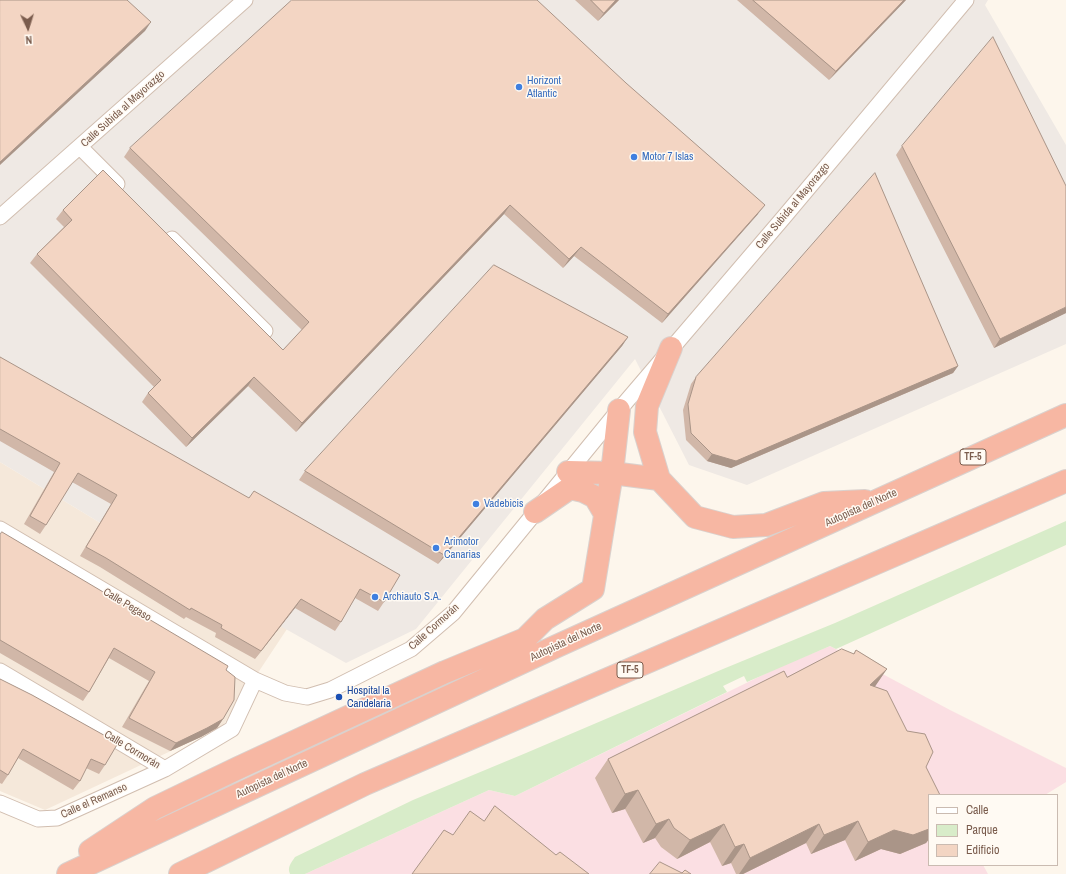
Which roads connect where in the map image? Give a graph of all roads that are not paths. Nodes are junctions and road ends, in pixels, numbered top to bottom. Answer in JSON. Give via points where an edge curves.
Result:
{"nodes":[{"id":1,"x":245,"y":0,"type":"edge"},
{"id":2,"x":966,"y":0,"type":"edge"},
{"id":3,"x":80,"y":147,"type":"junction"},
{"id":4,"x":125,"y":192,"type":"edge"},
{"id":5,"x":0,"y":217,"type":"edge"},
{"id":6,"x":164,"y":231,"type":"edge"},
{"id":7,"x":265,"y":332,"type":"edge"},
{"id":8,"x":671,"y":348,"type":"junction"},
{"id":9,"x":619,"y":410,"type":"junction"},
{"id":10,"x":1066,"y":415,"type":"edge"},
{"id":11,"x":568,"y":472,"type":"junction"},
{"id":12,"x":612,"y":473,"type":"junction"},
{"id":13,"x":659,"y":479,"type":"junction"},
{"id":14,"x":1066,"y":481,"type":"edge"},
{"id":15,"x":880,"y":500,"type":"junction"},
{"id":16,"x":535,"y":512,"type":"junction"},
{"id":17,"x":605,"y":514,"type":"junction"},
{"id":18,"x":0,"y":529,"type":"edge"},
{"id":19,"x":0,"y":671,"type":"edge"},
{"id":20,"x":255,"y":680,"type":"junction"},
{"id":21,"x":165,"y":769,"type":"junction"},
{"id":22,"x":0,"y":803,"type":"edge"},
{"id":23,"x":56,"y":874,"type":"edge"},
{"id":24,"x":68,"y":874,"type":"edge"},
{"id":25,"x":180,"y":874,"type":"edge"}],
"edges":[{"from":1,"to":3,"type":"street","name":"Calle Subida al Mayorazgo"},
{"from":2,"to":8,"type":"street","name":"Calle Subida al Mayorazgo"},
{"from":3,"to":4,"type":"street"},
{"from":3,"to":5,"type":"street","name":"Calle Subida al Mayorazgo"},
{"from":6,"to":7,"type":"street"},
{"from":8,"to":9,"type":"street","name":"Calle Subida al Mayorazgo"},
{"from":8,"to":13,"type":"highway","via":[[646,406],[645,432]]},
{"from":9,"to":11,"type":"street","name":"Calle Cormorán"},
{"from":9,"to":12,"type":"highway"},
{"from":10,"to":15,"type":"highway","name":"Autopista del Norte","number":"TF-5"},
{"from":11,"to":12,"type":"highway"},
{"from":11,"to":16,"type":"street","name":"Calle Cormorán"},
{"from":12,"to":13,"type":"highway"},
{"from":12,"to":17,"type":"highway"},
{"from":13,"to":15,"type":"highway","via":[[695,517],[733,527],[766,525],[824,504]]},
{"from":14,"to":25,"type":"highway","number":"TF-5","via":[[365,784]]},
{"from":15,"to":24,"type":"highway","name":"Autopista del Norte","number":"TF-5","via":[[557,646]]},
{"from":16,"to":17,"type":"highway","via":[[570,488],[595,497]]},
{"from":16,"to":20,"type":"street","name":"Calle Cormorán","via":[[453,613],[411,649],[330,690],[307,697],[285,693]]},
{"from":17,"to":23,"type":"highway","via":[[593,589],[545,619],[525,639],[445,672],[156,808]]},
{"from":18,"to":20,"type":"street","name":"Calle Pegaso"},
{"from":19,"to":21,"type":"street","name":"Calle Cormorán"},
{"from":20,"to":21,"type":"street","name":"Calle Cormorán","via":[[232,729]]},
{"from":21,"to":22,"type":"street","name":"Calle el Remanso","via":[[57,818],[38,819]]}]}
